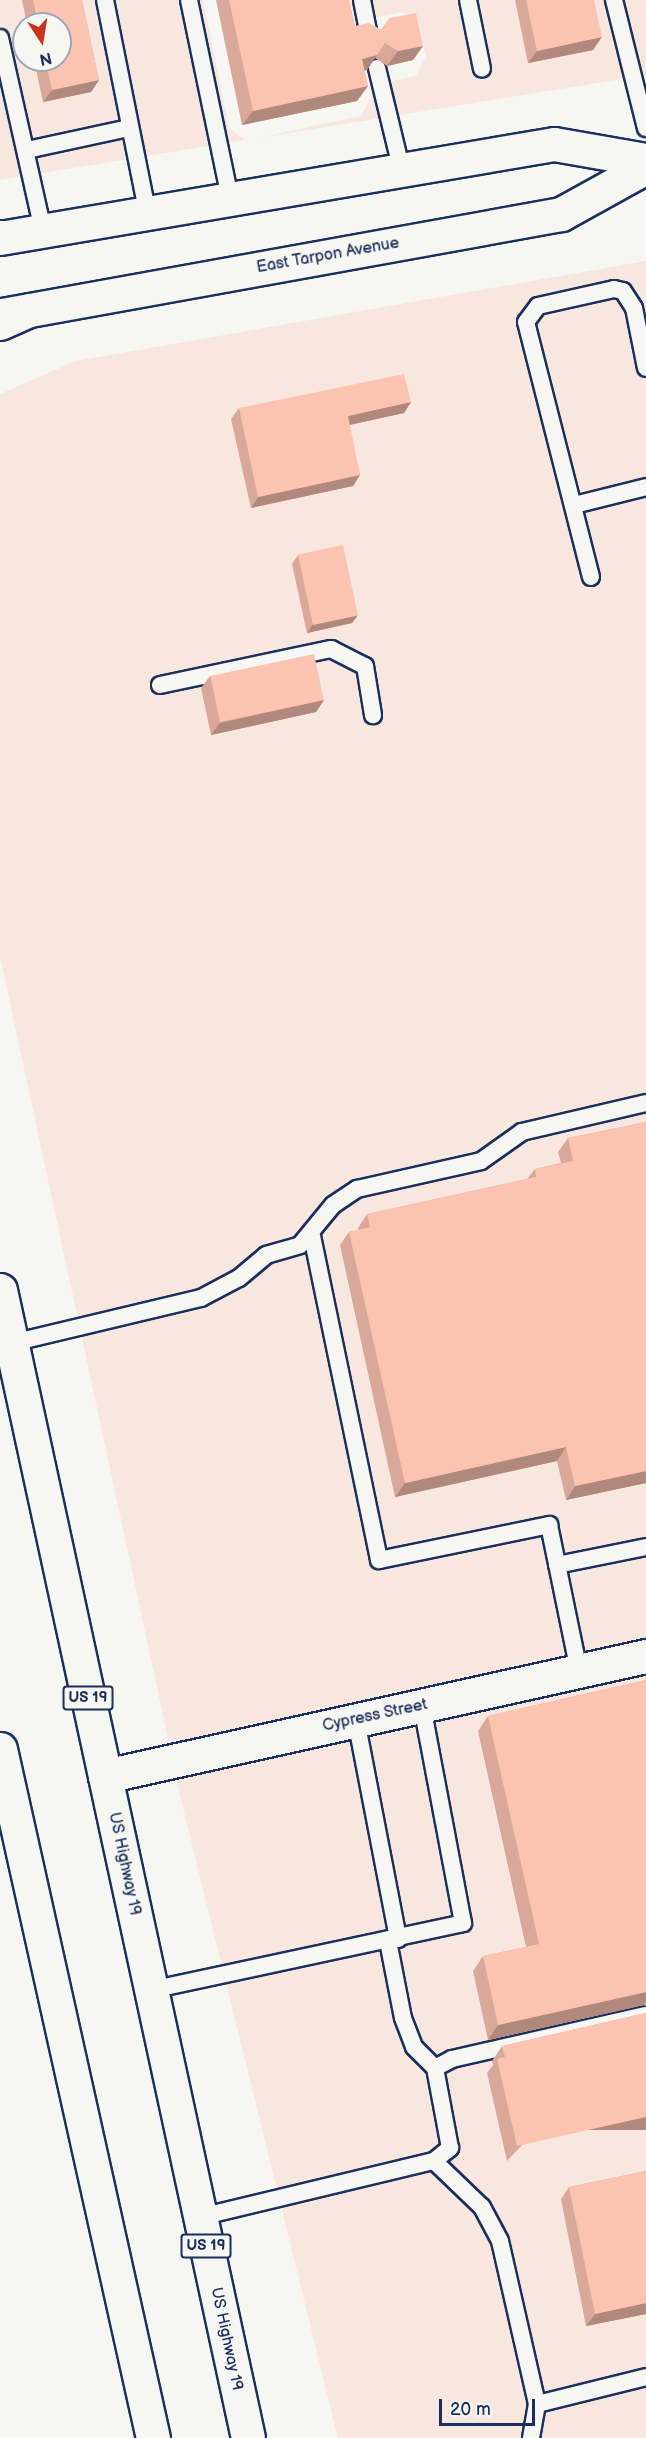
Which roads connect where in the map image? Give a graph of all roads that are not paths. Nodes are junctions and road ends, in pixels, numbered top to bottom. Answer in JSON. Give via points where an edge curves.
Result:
{"nodes":[{"id":1,"x":105,"y":0,"type":"edge"},
{"id":2,"x":189,"y":0,"type":"edge"},
{"id":3,"x":362,"y":0,"type":"edge"},
{"id":4,"x":468,"y":0,"type":"edge"},
{"id":5,"x":614,"y":0,"type":"edge"},
{"id":6,"x":369,"y":35,"type":"edge"},
{"id":7,"x":0,"y":38,"type":"edge"},
{"id":8,"x":377,"y":68,"type":"edge"},
{"id":9,"x":482,"y":69,"type":"dead end"},
{"id":10,"x":129,"y":128,"type":"junction"},
{"id":11,"x":646,"y":128,"type":"edge"},
{"id":12,"x":27,"y":150,"type":"junction"},
{"id":13,"x":646,"y":160,"type":"edge"},
{"id":14,"x":646,"y":167,"type":"edge"},
{"id":15,"x":402,"y":171,"type":"junction"},
{"id":16,"x":231,"y":202,"type":"junction"},
{"id":17,"x":148,"y":215,"type":"junction"},
{"id":18,"x":43,"y":231,"type":"junction"},
{"id":19,"x":1,"y":238,"type":"edge"},
{"id":20,"x":15,"y":312,"type":"edge"},
{"id":21,"x":0,"y":323,"type":"edge"},
{"id":22,"x":646,"y":368,"type":"edge"},
{"id":23,"x":646,"y":487,"type":"edge"},
{"id":24,"x":574,"y":505,"type":"junction"},
{"id":25,"x":591,"y":577,"type":"dead end"},
{"id":26,"x":160,"y":685,"type":"dead end"},
{"id":27,"x":373,"y":715,"type":"dead end"},
{"id":28,"x":646,"y":1103,"type":"edge"},
{"id":29,"x":312,"y":1236,"type":"junction"},
{"id":30,"x":0,"y":1290,"type":"edge"},
{"id":31,"x":12,"y":1343,"type":"junction"},
{"id":32,"x":646,"y":1547,"type":"edge"},
{"id":33,"x":556,"y":1565,"type":"junction"},
{"id":34,"x":646,"y":1656,"type":"edge"},
{"id":35,"x":579,"y":1671,"type":"junction"},
{"id":36,"x":422,"y":1706,"type":"junction"},
{"id":37,"x":356,"y":1720,"type":"junction"},
{"id":38,"x":0,"y":1749,"type":"edge"},
{"id":39,"x":105,"y":1776,"type":"junction"},
{"id":40,"x":393,"y":1940,"type":"junction"},
{"id":41,"x":151,"y":1990,"type":"junction"},
{"id":42,"x":646,"y":2015,"type":"edge"},
{"id":43,"x":435,"y":2068,"type":"junction"},
{"id":44,"x":434,"y":2161,"type":"junction"},
{"id":45,"x":200,"y":2217,"type":"junction"},
{"id":46,"x":127,"y":2323,"type":"junction"},
{"id":47,"x":646,"y":2377,"type":"edge"},
{"id":48,"x":537,"y":2404,"type":"junction"},
{"id":49,"x":153,"y":2438,"type":"edge"},
{"id":50,"x":170,"y":2438,"type":"edge"},
{"id":51,"x":248,"y":2438,"type":"edge"},
{"id":52,"x":531,"y":2438,"type":"edge"}],
"edges":[{"from":1,"to":10,"type":"lane"},
{"from":2,"to":16,"type":"lane"},
{"from":3,"to":6,"type":"lane"},
{"from":4,"to":9,"type":"lane"},
{"from":5,"to":11,"type":"lane"},
{"from":7,"to":12,"type":"lane"},
{"from":8,"to":15,"type":"lane"},
{"from":10,"to":12,"type":"lane"},
{"from":10,"to":17,"type":"lane"},
{"from":12,"to":18,"type":"lane"},
{"from":13,"to":15,"type":"main road","via":[[554,144]]},
{"from":14,"to":20,"type":"main road","name":"East Tarpon Avenue","via":[[561,214]]},
{"from":15,"to":16,"type":"main road"},
{"from":16,"to":17,"type":"main road"},
{"from":17,"to":18,"type":"main road"},
{"from":18,"to":19,"type":"main road"},
{"from":20,"to":21,"type":"main road","name":"East Tarpon Avenue"},
{"from":22,"to":24,"type":"lane","via":[[634,308],[629,297],[614,289],[538,306],[526,322]]},
{"from":23,"to":24,"type":"lane"},
{"from":24,"to":25,"type":"lane"},
{"from":26,"to":27,"type":"lane","via":[[331,650],[365,666]]},
{"from":28,"to":29,"type":"lane","via":[[522,1132],[481,1161],[357,1189],[333,1205]]},
{"from":29,"to":31,"type":"lane","via":[[266,1255],[223,1287],[176,1307]]},
{"from":29,"to":33,"type":"lane","via":[[379,1560],[549,1525]]},
{"from":30,"to":31,"type":"main road","name":"US Highway 19","number":"US 19"},
{"from":31,"to":39,"type":"main road","name":"US Highway 19","number":"US 19"},
{"from":32,"to":33,"type":"lane"},
{"from":33,"to":35,"type":"lane"},
{"from":34,"to":35,"type":"main road","name":"Cypress Street"},
{"from":35,"to":36,"type":"main road","name":"Cypress Street"},
{"from":36,"to":37,"type":"main road","name":"Cypress Street"},
{"from":36,"to":40,"type":"lane","via":[[463,1923]]},
{"from":37,"to":39,"type":"main road","name":"Cypress Street"},
{"from":37,"to":40,"type":"lane"},
{"from":38,"to":46,"type":"main road"},
{"from":39,"to":41,"type":"main road","name":"US Highway 19","number":"US 19"},
{"from":40,"to":41,"type":"lane"},
{"from":40,"to":43,"type":"lane","via":[[406,2028],[414,2047]]},
{"from":41,"to":45,"type":"main road","name":"US Highway 19","number":"US 19"},
{"from":42,"to":43,"type":"lane","via":[[452,2059]]},
{"from":43,"to":44,"type":"lane","via":[[450,2148]]},
{"from":44,"to":45,"type":"lane"},
{"from":44,"to":48,"type":"lane","via":[[482,2207],[500,2241]]},
{"from":45,"to":51,"type":"main road","name":"US Highway 19","number":"US 19"},
{"from":46,"to":49,"type":"main road"},
{"from":46,"to":50,"type":"main road"},
{"from":47,"to":48,"type":"lane"},
{"from":48,"to":52,"type":"lane"}]}
